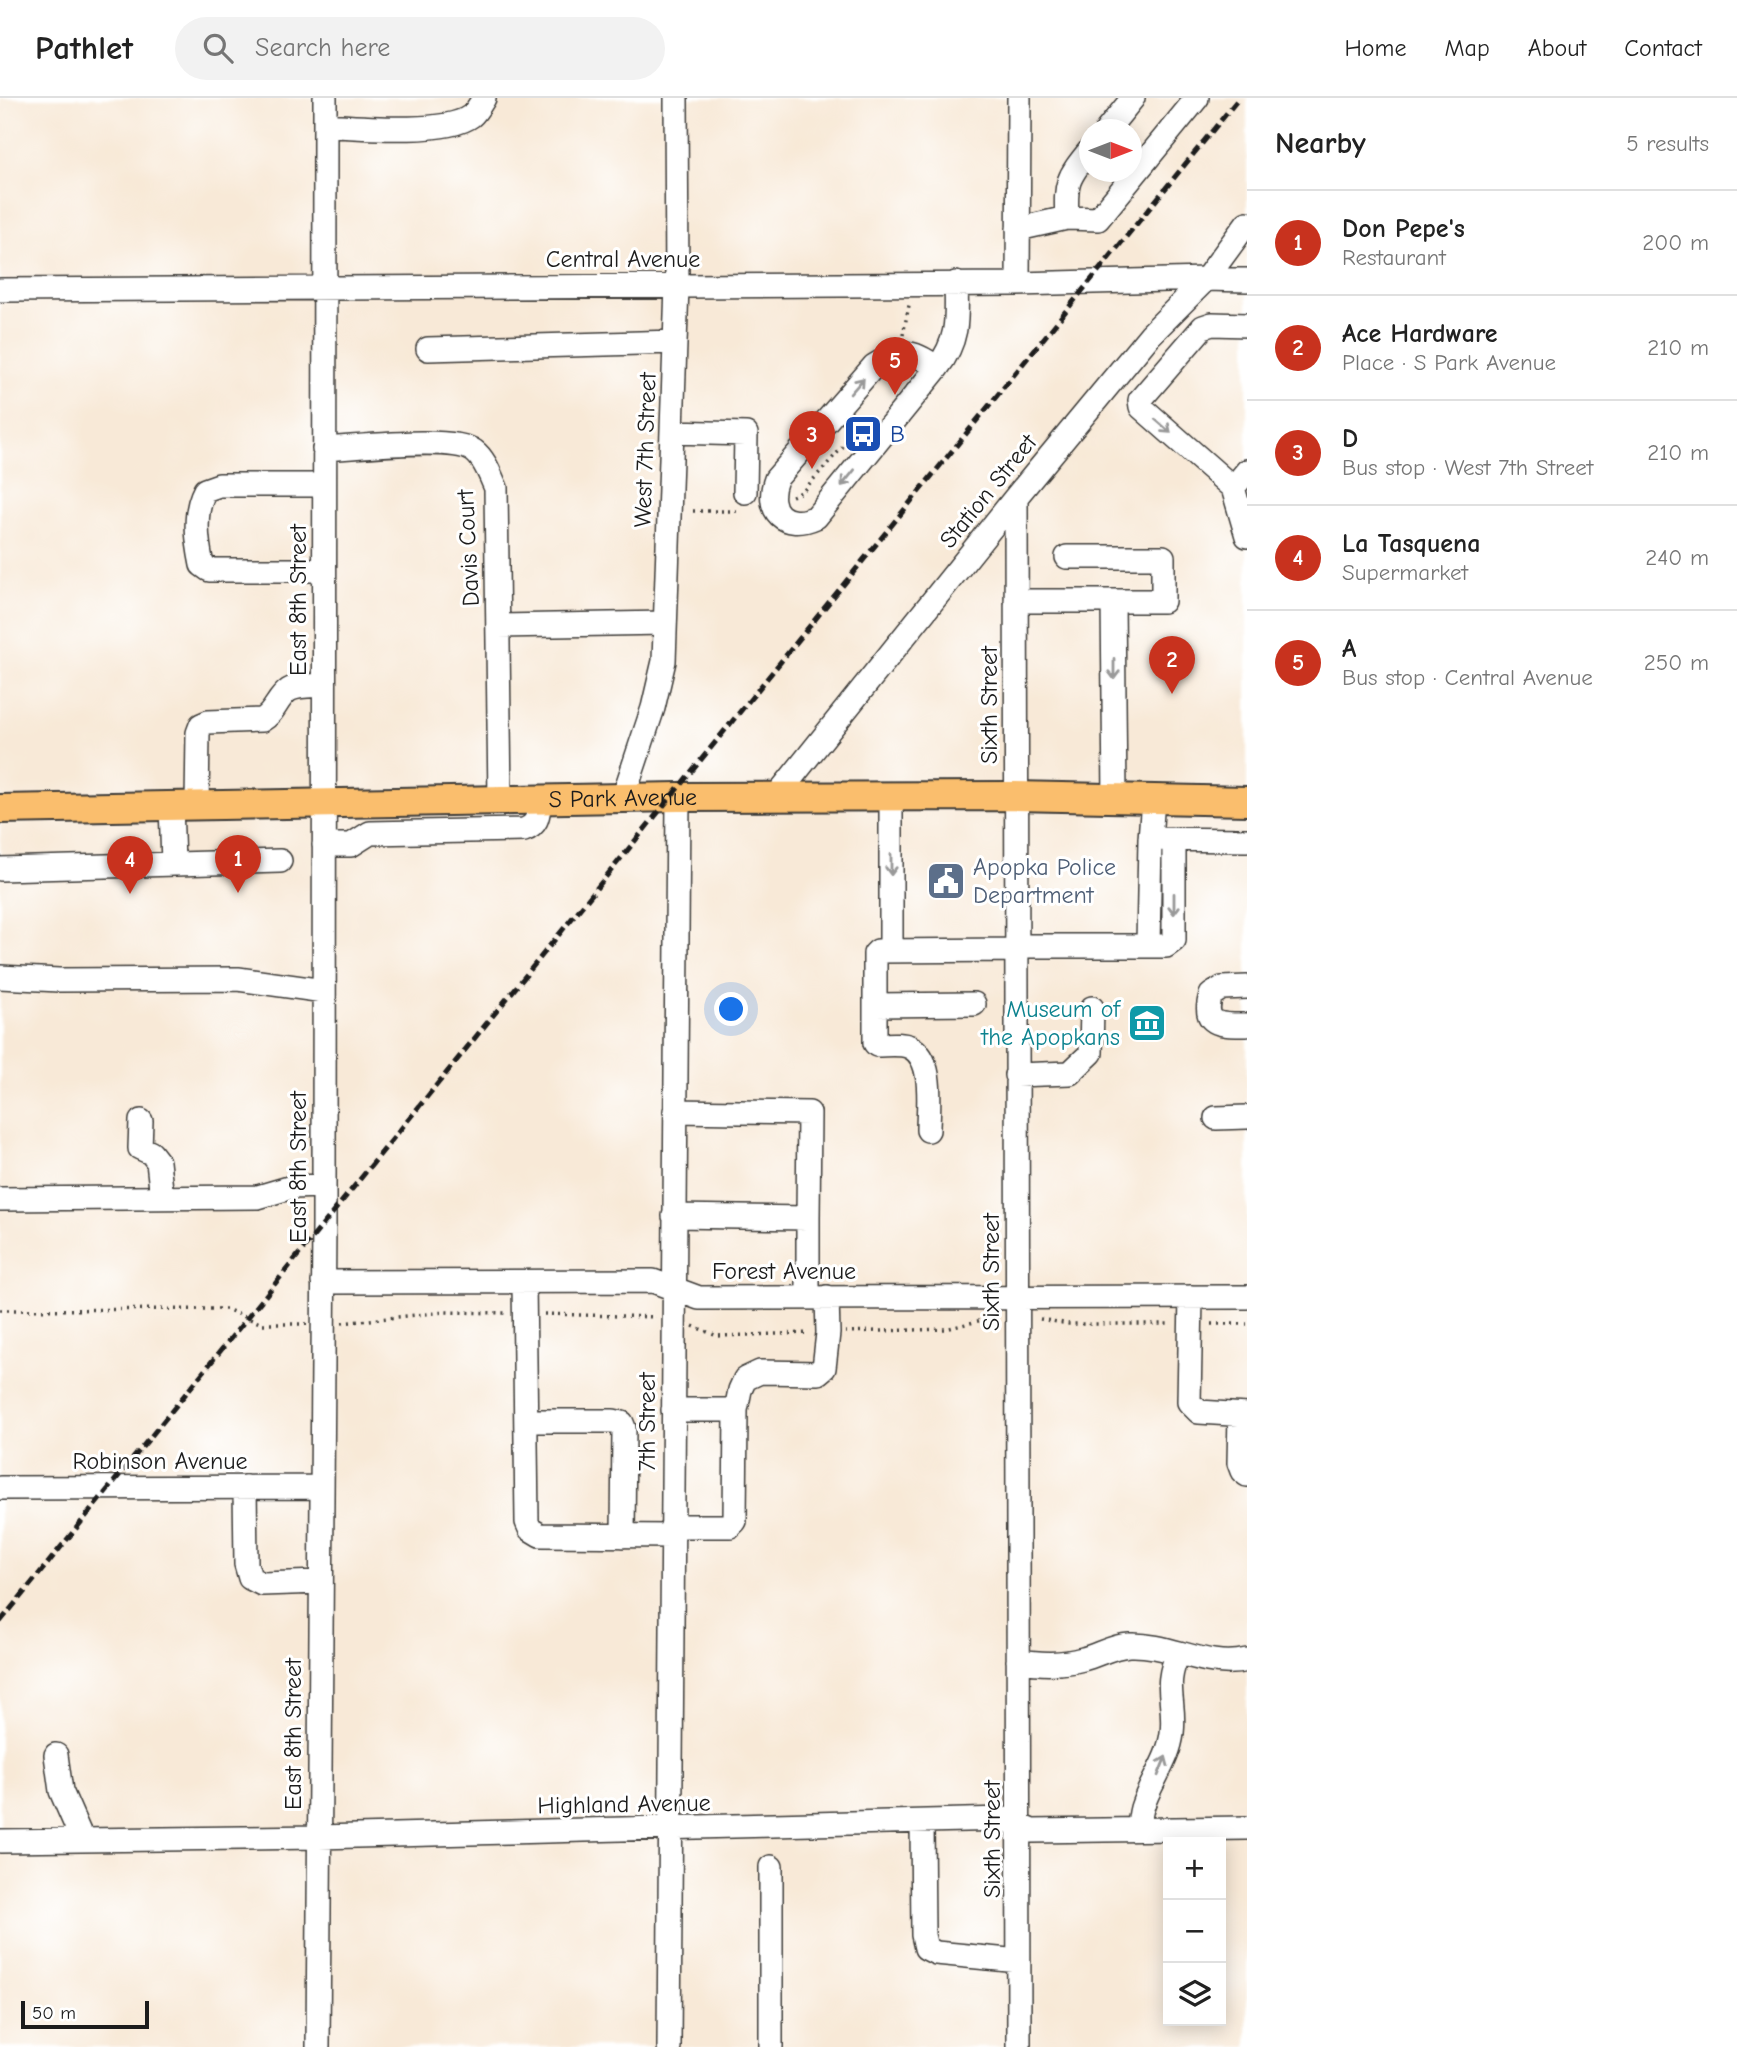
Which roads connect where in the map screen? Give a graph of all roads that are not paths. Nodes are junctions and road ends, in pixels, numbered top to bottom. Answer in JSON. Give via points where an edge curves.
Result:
{"nodes":[{"id":1,"x":325,"y":98,"type":"edge"},
{"id":2,"x":484,"y":98,"type":"edge"},
{"id":3,"x":676,"y":98,"type":"edge"},
{"id":4,"x":1018,"y":98,"type":"edge"},
{"id":5,"x":1133,"y":98,"type":"edge"},
{"id":6,"x":1197,"y":98,"type":"edge"},
{"id":7,"x":1116,"y":119,"type":"edge"},
{"id":8,"x":325,"y":125,"type":"junction"},
{"id":9,"x":1079,"y":163,"type":"edge"},
{"id":10,"x":1067,"y":218,"type":"junction"},
{"id":11,"x":1247,"y":223,"type":"edge"},
{"id":12,"x":1018,"y":229,"type":"junction"},
{"id":13,"x":1206,"y":279,"type":"junction"},
{"id":14,"x":1247,"y":281,"type":"edge"},
{"id":15,"x":956,"y":283,"type":"junction"},
{"id":16,"x":1018,"y":284,"type":"junction"},
{"id":17,"x":677,"y":286,"type":"junction"},
{"id":18,"x":325,"y":287,"type":"junction"},
{"id":19,"x":0,"y":290,"type":"edge"},
{"id":20,"x":1247,"y":325,"type":"edge"},
{"id":21,"x":1150,"y":335,"type":"junction"},
{"id":22,"x":675,"y":342,"type":"junction"},
{"id":23,"x":428,"y":349,"type":"dead end"},
{"id":24,"x":1176,"y":357,"type":"junction"},
{"id":25,"x":937,"y":368,"type":"junction"},
{"id":26,"x":672,"y":432,"type":"junction"},
{"id":27,"x":324,"y":449,"type":"junction"},
{"id":28,"x":1240,"y":479,"type":"edge"},
{"id":29,"x":324,"y":485,"type":"junction"},
{"id":30,"x":745,"y":492,"type":"dead end"},
{"id":31,"x":1016,"y":497,"type":"junction"},
{"id":32,"x":1247,"y":536,"type":"edge"},
{"id":33,"x":1067,"y":557,"type":"dead end"},
{"id":34,"x":324,"y":570,"type":"junction"},
{"id":35,"x":1016,"y":601,"type":"junction"},
{"id":36,"x":1113,"y":601,"type":"junction"},
{"id":37,"x":665,"y":624,"type":"junction"},
{"id":38,"x":498,"y":626,"type":"junction"},
{"id":39,"x":324,"y":685,"type":"junction"},
{"id":40,"x":1015,"y":796,"type":"junction"},
{"id":41,"x":678,"y":797,"type":"junction"},
{"id":42,"x":891,"y":797,"type":"junction"},
{"id":43,"x":623,"y":798,"type":"junction"},
{"id":44,"x":775,"y":798,"type":"junction"},
{"id":45,"x":1115,"y":798,"type":"junction"},
{"id":46,"x":1153,"y":799,"type":"junction"},
{"id":47,"x":500,"y":800,"type":"junction"},
{"id":48,"x":540,"y":800,"type":"junction"},
{"id":49,"x":413,"y":801,"type":"junction"},
{"id":50,"x":472,"y":801,"type":"junction"},
{"id":51,"x":1247,"y":801,"type":"edge"},
{"id":52,"x":324,"y":802,"type":"junction"},
{"id":53,"x":184,"y":805,"type":"junction"},
{"id":54,"x":0,"y":809,"type":"edge"},
{"id":55,"x":472,"y":831,"type":"junction"},
{"id":56,"x":414,"y":832,"type":"junction"},
{"id":57,"x":1150,"y":839,"type":"junction"},
{"id":58,"x":1174,"y":839,"type":"junction"},
{"id":59,"x":1247,"y":840,"type":"edge"},
{"id":60,"x":324,"y":845,"type":"junction"},
{"id":61,"x":280,"y":861,"type":"dead end"},
{"id":62,"x":173,"y":863,"type":"junction"},
{"id":63,"x":0,"y":869,"type":"edge"},
{"id":64,"x":1148,"y":945,"type":"junction"},
{"id":65,"x":1016,"y":948,"type":"junction"},
{"id":66,"x":891,"y":951,"type":"junction"},
{"id":67,"x":0,"y":977,"type":"edge"},
{"id":68,"x":1247,"y":988,"type":"edge"},
{"id":69,"x":324,"y":991,"type":"junction"},
{"id":70,"x":875,"y":1004,"type":"junction"},
{"id":71,"x":974,"y":1004,"type":"dead end"},
{"id":72,"x":1092,"y":1008,"type":"dead end"},
{"id":73,"x":1247,"y":1025,"type":"edge"},
{"id":74,"x":1016,"y":1075,"type":"junction"},
{"id":75,"x":675,"y":1111,"type":"junction"},
{"id":76,"x":1216,"y":1118,"type":"dead end"},
{"id":77,"x":1247,"y":1118,"type":"edge"},
{"id":78,"x":141,"y":1121,"type":"dead end"},
{"id":79,"x":928,"y":1130,"type":"dead end"},
{"id":80,"x":324,"y":1186,"type":"junction"},
{"id":81,"x":162,"y":1198,"type":"junction"},
{"id":82,"x":0,"y":1199,"type":"edge"},
{"id":83,"x":674,"y":1216,"type":"junction"},
{"id":84,"x":808,"y":1218,"type":"junction"},
{"id":85,"x":323,"y":1282,"type":"junction"},
{"id":86,"x":524,"y":1282,"type":"junction"},
{"id":87,"x":674,"y":1288,"type":"junction"},
{"id":88,"x":817,"y":1297,"type":"junction"},
{"id":89,"x":1191,"y":1297,"type":"junction"},
{"id":90,"x":1247,"y":1297,"type":"edge"},
{"id":91,"x":1018,"y":1307,"type":"junction"},
{"id":92,"x":673,"y":1410,"type":"junction"},
{"id":93,"x":736,"y":1410,"type":"junction"},
{"id":94,"x":1243,"y":1415,"type":"edge"},
{"id":95,"x":526,"y":1421,"type":"junction"},
{"id":96,"x":1247,"y":1475,"type":"edge"},
{"id":97,"x":245,"y":1487,"type":"junction"},
{"id":98,"x":321,"y":1487,"type":"junction"},
{"id":99,"x":0,"y":1488,"type":"edge"},
{"id":100,"x":672,"y":1531,"type":"junction"},
{"id":101,"x":623,"y":1536,"type":"junction"},
{"id":102,"x":320,"y":1582,"type":"junction"},
{"id":103,"x":1179,"y":1653,"type":"junction"},
{"id":104,"x":1247,"y":1660,"type":"edge"},
{"id":105,"x":1018,"y":1661,"type":"junction"},
{"id":106,"x":55,"y":1755,"type":"dead end"},
{"id":107,"x":922,"y":1822,"type":"junction"},
{"id":108,"x":1018,"y":1825,"type":"junction"},
{"id":109,"x":1247,"y":1828,"type":"edge"},
{"id":110,"x":670,"y":1829,"type":"junction"},
{"id":111,"x":1138,"y":1829,"type":"junction"},
{"id":112,"x":319,"y":1838,"type":"junction"},
{"id":113,"x":82,"y":1839,"type":"junction"},
{"id":114,"x":0,"y":1841,"type":"edge"},
{"id":115,"x":771,"y":1867,"type":"dead end"},
{"id":116,"x":1019,"y":1961,"type":"junction"},
{"id":117,"x":318,"y":2047,"type":"edge"},
{"id":118,"x":669,"y":2047,"type":"edge"},
{"id":119,"x":771,"y":2047,"type":"edge"},
{"id":120,"x":1019,"y":2047,"type":"edge"}],
"edges":[{"from":1,"to":8,"type":"street","name":"East 8th Street"},
{"from":2,"to":8,"type":"street","via":[[472,116],[452,124],[396,129]]},
{"from":3,"to":17,"type":"street","name":"West 7th Street"},
{"from":4,"to":12,"type":"street"},
{"from":5,"to":7,"type":"street"},
{"from":6,"to":10,"type":"street","via":[[1098,219]]},
{"from":8,"to":18,"type":"street","name":"East 8th Street"},
{"from":9,"to":10,"type":"street","via":[[1070,174],[1066,192]]},
{"from":10,"to":12,"type":"street"},
{"from":11,"to":13,"type":"street","name":"Station Street"},
{"from":12,"to":16,"type":"street"},
{"from":13,"to":14,"type":"street","name":"Central Avenue"},
{"from":13,"to":16,"type":"street","name":"Central Avenue"},
{"from":13,"to":21,"type":"street","name":"Station Street"},
{"from":15,"to":16,"type":"street","name":"Central Avenue"},
{"from":15,"to":17,"type":"street","name":"Central Avenue"},
{"from":15,"to":25,"type":"street","via":[[955,336]]},
{"from":17,"to":18,"type":"street","name":"Central Avenue"},
{"from":17,"to":22,"type":"street","name":"West 7th Street"},
{"from":18,"to":19,"type":"street","name":"Central Avenue"},
{"from":18,"to":27,"type":"street","name":"East 8th Street"},
{"from":20,"to":24,"type":"street","via":[[1203,327]]},
{"from":21,"to":24,"type":"street"},
{"from":21,"to":31,"type":"street","name":"Station Street"},
{"from":22,"to":23,"type":"street"},
{"from":22,"to":26,"type":"street","name":"West 7th Street"},
{"from":24,"to":28,"type":"street","one_way":true,"via":[[1140,400],[1141,407]]},
{"from":25,"to":25,"type":"street","one_way":true,"via":[[816,517],[803,523],[780,516],[773,503],[776,479],[874,366],[889,357],[912,354]]},
{"from":26,"to":30,"type":"street","via":[[746,434]]},
{"from":26,"to":37,"type":"street","name":"West 7th Street"},
{"from":27,"to":29,"type":"street","name":"East 8th Street"},
{"from":27,"to":38,"type":"street","name":"Davis Court","via":[[449,443],[472,449],[483,460],[496,488]]},
{"from":28,"to":32,"type":"street"},
{"from":29,"to":34,"type":"street","name":"East 8th Street"},
{"from":29,"to":34,"type":"street","via":[[219,485],[205,490],[199,501],[197,540],[202,565],[209,570]]},
{"from":31,"to":35,"type":"street","name":"Sixth Street"},
{"from":31,"to":44,"type":"street","name":"Station Street"},
{"from":33,"to":36,"type":"street","via":[[1163,557],[1163,601]]},
{"from":34,"to":39,"type":"street","name":"East 8th Street"},
{"from":35,"to":36,"type":"street"},
{"from":35,"to":40,"type":"street","name":"Sixth Street"},
{"from":36,"to":45,"type":"street","one_way":true},
{"from":37,"to":38,"type":"street"},
{"from":37,"to":43,"type":"street","name":"West 7th Street","via":[[664,661],[653,708]]},
{"from":38,"to":47,"type":"street","name":"Davis Court"},
{"from":39,"to":52,"type":"street","name":"East 8th Street"},
{"from":39,"to":53,"type":"street","via":[[292,688],[262,720],[201,725]]},
{"from":40,"to":42,"type":"main road","name":"S Park Avenue"},
{"from":40,"to":45,"type":"main road","name":"S Park Avenue"},
{"from":40,"to":65,"type":"street","name":"Sixth Street"},
{"from":41,"to":43,"type":"main road","name":"S Park Avenue"},
{"from":41,"to":44,"type":"main road","name":"S Park Avenue"},
{"from":41,"to":75,"type":"street","name":"7th Street"},
{"from":42,"to":44,"type":"main road","name":"S Park Avenue"},
{"from":42,"to":66,"type":"street","one_way":true},
{"from":43,"to":48,"type":"main road","name":"S Park Avenue"},
{"from":45,"to":46,"type":"main road","name":"S Park Avenue"},
{"from":46,"to":51,"type":"main road","name":"S Park Avenue"},
{"from":46,"to":57,"type":"street"},
{"from":47,"to":48,"type":"main road","name":"S Park Avenue"},
{"from":47,"to":50,"type":"main road","name":"S Park Avenue"},
{"from":48,"to":55,"type":"street","via":[[532,827]]},
{"from":49,"to":50,"type":"main road","name":"S Park Avenue"},
{"from":49,"to":52,"type":"main road","name":"S Park Avenue"},
{"from":49,"to":56,"type":"street"},
{"from":50,"to":55,"type":"street"},
{"from":52,"to":53,"type":"main road","name":"S Park Avenue"},
{"from":52,"to":60,"type":"street","name":"East 8th Street"},
{"from":53,"to":54,"type":"main road","name":"S Park Avenue"},
{"from":53,"to":62,"type":"street"},
{"from":55,"to":56,"type":"street"},
{"from":56,"to":60,"type":"street","via":[[370,833],[351,845]]},
{"from":57,"to":58,"type":"street"},
{"from":57,"to":64,"type":"street"},
{"from":58,"to":59,"type":"street"},
{"from":58,"to":64,"type":"street","one_way":true,"via":[[1174,940],[1166,946]]},
{"from":60,"to":69,"type":"street","name":"East 8th Street"},
{"from":61,"to":62,"type":"street"},
{"from":62,"to":63,"type":"street"},
{"from":64,"to":65,"type":"street"},
{"from":65,"to":66,"type":"street"},
{"from":65,"to":74,"type":"street","name":"Sixth Street"},
{"from":66,"to":70,"type":"street","via":[[875,954]]},
{"from":67,"to":69,"type":"street","via":[[238,979]]},
{"from":68,"to":73,"type":"street","via":[[1222,988],[1211,995],[1208,1014],[1223,1025]]},
{"from":69,"to":80,"type":"street","name":"East 8th Street"},
{"from":70,"to":71,"type":"street"},
{"from":70,"to":79,"type":"street","via":[[875,1043],[913,1048],[927,1069]]},
{"from":72,"to":74,"type":"street","via":[[1091,1054],[1082,1064],[1070,1073]]},
{"from":74,"to":91,"type":"street","name":"Sixth Street"},
{"from":75,"to":83,"type":"street","name":"7th Street"},
{"from":75,"to":84,"type":"street","via":[[809,1113]]},
{"from":76,"to":77,"type":"street"},
{"from":78,"to":81,"type":"street","via":[[141,1148],[158,1162]]},
{"from":80,"to":81,"type":"street","via":[[292,1187],[258,1197]]},
{"from":80,"to":85,"type":"street","name":"East 8th Street"},
{"from":81,"to":82,"type":"street"},
{"from":83,"to":84,"type":"street"},
{"from":83,"to":87,"type":"street","name":"7th Street"},
{"from":84,"to":88,"type":"street"},
{"from":85,"to":86,"type":"street","name":"Forest Avenue"},
{"from":85,"to":98,"type":"street","name":"East 8th Street"},
{"from":86,"to":87,"type":"street","name":"Forest Avenue","via":[[653,1281]]},
{"from":86,"to":95,"type":"street"},
{"from":87,"to":88,"type":"street","name":"Forest Avenue","via":[[699,1298]]},
{"from":87,"to":92,"type":"street","name":"7th Street"},
{"from":88,"to":91,"type":"street","name":"Forest Avenue"},
{"from":88,"to":93,"type":"street","via":[[828,1332],[824,1368],[818,1373],[760,1373],[745,1379]]},
{"from":89,"to":90,"type":"street","name":"Forest Avenue"},
{"from":89,"to":91,"type":"street","name":"Forest Avenue"},
{"from":89,"to":94,"type":"street","via":[[1189,1402],[1199,1412]]},
{"from":91,"to":105,"type":"street","name":"Sixth Street"},
{"from":92,"to":93,"type":"street"},
{"from":92,"to":100,"type":"street","name":"7th Street"},
{"from":93,"to":100,"type":"street","via":[[735,1521],[730,1526]]},
{"from":94,"to":96,"type":"street","via":[[1239,1463]]},
{"from":95,"to":101,"type":"street","via":[[530,1529],[540,1535]]},
{"from":95,"to":101,"type":"street","via":[[622,1423]]},
{"from":97,"to":98,"type":"street","name":"Robinson Avenue"},
{"from":97,"to":99,"type":"street","name":"Robinson Avenue"},
{"from":97,"to":102,"type":"street","via":[[250,1578],[262,1584]]},
{"from":98,"to":102,"type":"street","name":"East 8th Street"},
{"from":100,"to":101,"type":"street"},
{"from":100,"to":110,"type":"street","name":"7th Street"},
{"from":102,"to":112,"type":"street","name":"East 8th Street"},
{"from":103,"to":104,"type":"street","via":[[1232,1664]]},
{"from":103,"to":105,"type":"street","via":[[1129,1645],[1052,1665]]},
{"from":111,"to":103,"type":"street","one_way":true,"via":[[1172,1734],[1169,1684]]},
{"from":105,"to":108,"type":"street","name":"Sixth Street"},
{"from":106,"to":113,"type":"street","via":[[61,1791]]},
{"from":107,"to":108,"type":"street","name":"Highland Avenue","via":[[1004,1819]]},
{"from":107,"to":110,"type":"street","name":"Highland Avenue"},
{"from":107,"to":116,"type":"street","via":[[926,1948],[936,1953]]},
{"from":108,"to":111,"type":"street","name":"Highland Avenue","via":[[1032,1831]]},
{"from":108,"to":116,"type":"street","name":"Sixth Street"},
{"from":109,"to":111,"type":"street","name":"Highland Avenue"},
{"from":110,"to":112,"type":"street","name":"Highland Avenue"},
{"from":110,"to":118,"type":"street","name":"7th Street"},
{"from":112,"to":113,"type":"street","name":"Highland Avenue"},
{"from":112,"to":117,"type":"street","name":"East 8th Street"},
{"from":113,"to":114,"type":"street","name":"Highland Avenue"},
{"from":115,"to":119,"type":"street"},
{"from":116,"to":120,"type":"street","name":"Sixth Street"}]}
